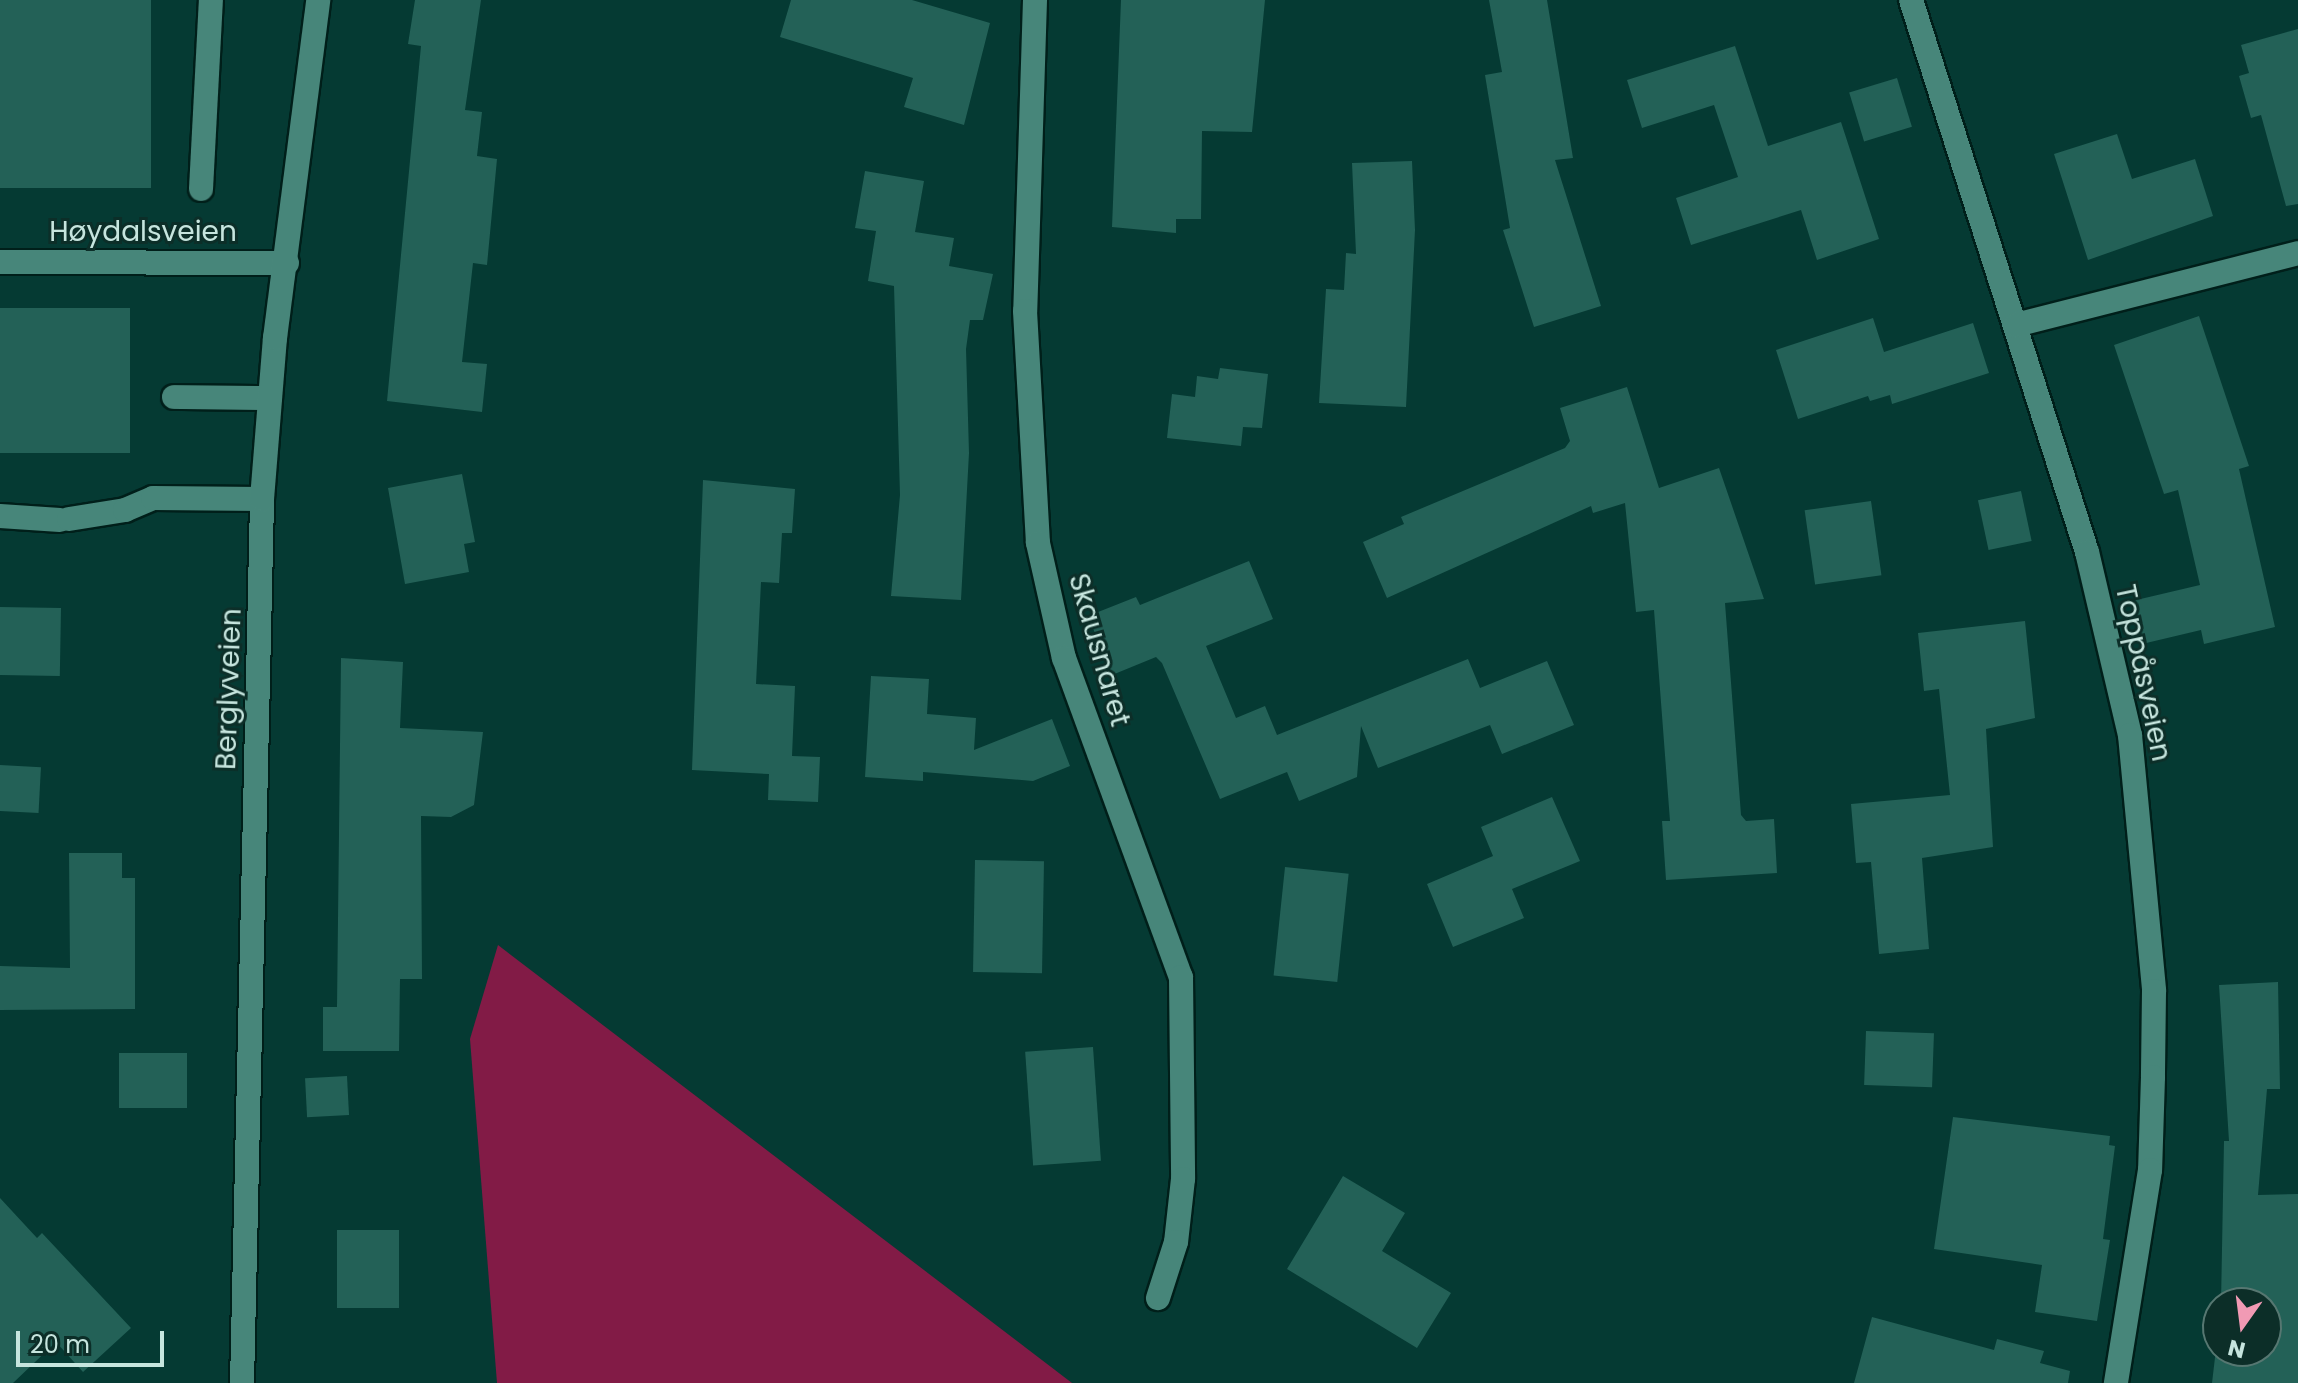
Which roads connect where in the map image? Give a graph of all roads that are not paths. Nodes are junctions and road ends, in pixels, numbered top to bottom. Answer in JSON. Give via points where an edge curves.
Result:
{"nodes":[{"id":1,"x":211,"y":0,"type":"edge"},
{"id":2,"x":318,"y":0,"type":"edge"},
{"id":3,"x":1035,"y":0,"type":"edge"},
{"id":4,"x":1911,"y":0,"type":"edge"},
{"id":5,"x":201,"y":189,"type":"dead end"},
{"id":6,"x":2298,"y":253,"type":"edge"},
{"id":7,"x":0,"y":262,"type":"edge"},
{"id":8,"x":287,"y":263,"type":"junction"},
{"id":9,"x":2016,"y":325,"type":"junction"},
{"id":10,"x":174,"y":397,"type":"dead end"},
{"id":11,"x":270,"y":398,"type":"junction"},
{"id":12,"x":262,"y":499,"type":"junction"},
{"id":13,"x":0,"y":516,"type":"edge"},
{"id":14,"x":1158,"y":1298,"type":"dead end"},
{"id":15,"x":242,"y":1383,"type":"edge"},
{"id":16,"x":2116,"y":1383,"type":"edge"}],
"edges":[{"from":1,"to":5,"type":"street"},
{"from":2,"to":8,"type":"street","name":"Berglyveien"},
{"from":3,"to":14,"type":"street","name":"Skausnaret","via":[[1025,311],[1038,543],[1064,658],[1181,977],[1183,1179],[1176,1242]]},
{"from":4,"to":9,"type":"street","name":"Toppåsveien"},
{"from":6,"to":9,"type":"street"},
{"from":7,"to":8,"type":"street","name":"Høydalsveien"},
{"from":8,"to":11,"type":"street","name":"Berglyveien"},
{"from":9,"to":16,"type":"street","name":"Toppåsveien","via":[[2087,552],[2133,764],[2154,991],[2151,1156]]},
{"from":10,"to":11,"type":"street"},
{"from":11,"to":12,"type":"street","name":"Berglyveien"},
{"from":12,"to":13,"type":"street","via":[[153,498],[125,510],[65,519]]},
{"from":12,"to":15,"type":"street","name":"Berglyveien"}]}
